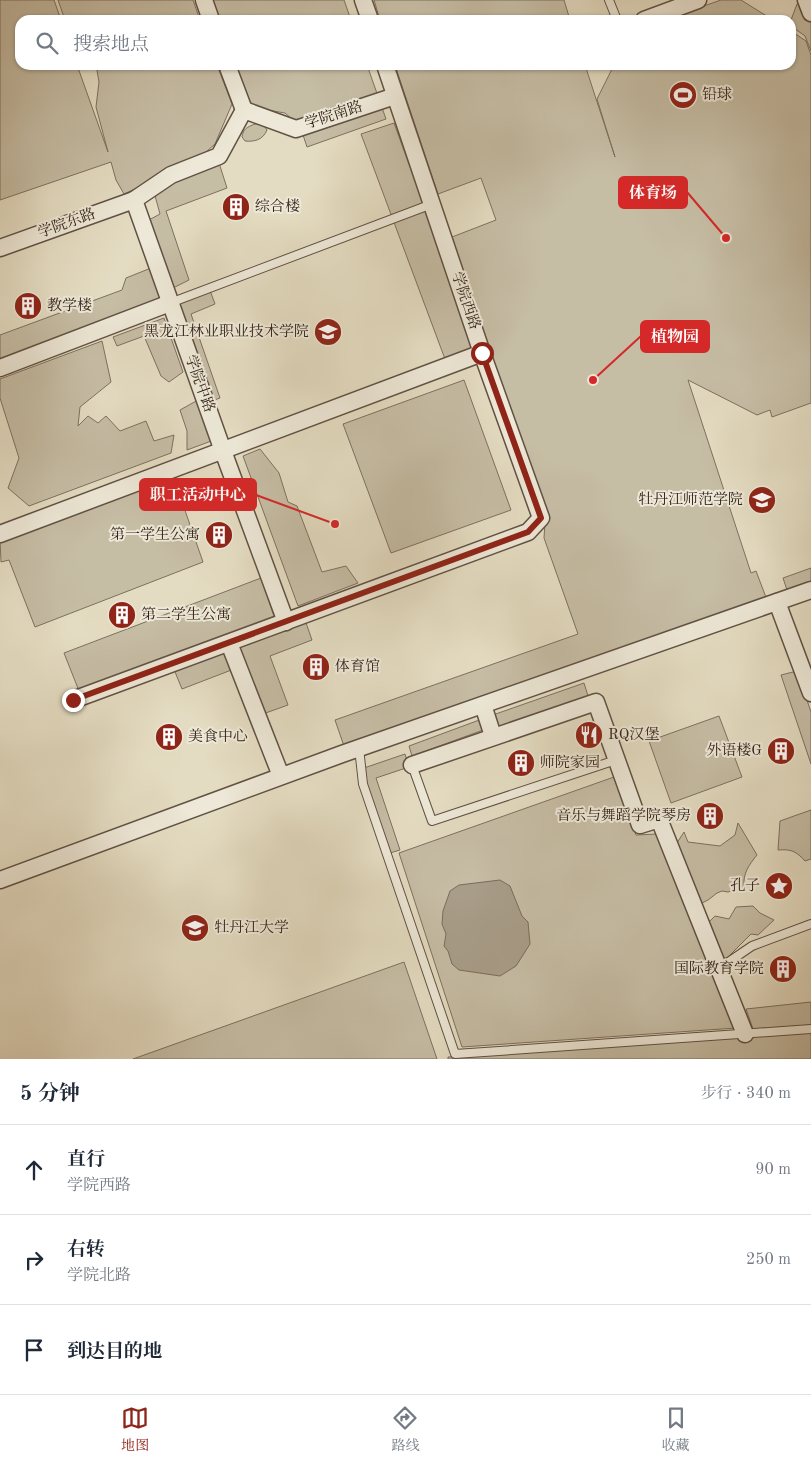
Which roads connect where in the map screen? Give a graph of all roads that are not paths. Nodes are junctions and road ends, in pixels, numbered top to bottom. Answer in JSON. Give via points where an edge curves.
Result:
{"nodes":[{"id":1,"x":204,"y":0,"type":"edge"},
{"id":2,"x":363,"y":0,"type":"edge"},
{"id":3,"x":609,"y":0,"type":"edge"},
{"id":4,"x":698,"y":0,"type":"edge"},
{"id":5,"x":806,"y":0,"type":"edge"},
{"id":6,"x":811,"y":13,"type":"edge"},
{"id":7,"x":209,"y":15,"type":"edge"},
{"id":8,"x":368,"y":15,"type":"edge"},
{"id":9,"x":615,"y":15,"type":"edge"},
{"id":10,"x":658,"y":15,"type":"edge"},
{"id":11,"x":229,"y":70,"type":"edge"},
{"id":12,"x":387,"y":70,"type":"edge"},
{"id":13,"x":396,"y":96,"type":"junction"},
{"id":14,"x":244,"y":110,"type":"junction"},
{"id":15,"x":134,"y":200,"type":"junction"},
{"id":16,"x":432,"y":204,"type":"junction"},
{"id":17,"x":0,"y":248,"type":"edge"},
{"id":18,"x":170,"y":303,"type":"junction"},
{"id":19,"x":482,"y":353,"type":"junction"},
{"id":20,"x":0,"y":368,"type":"edge"},
{"id":21,"x":223,"y":451,"type":"junction"},
{"id":22,"x":0,"y":534,"type":"edge"},
{"id":23,"x":811,"y":590,"type":"edge"},
{"id":24,"x":777,"y":602,"type":"junction"},
{"id":25,"x":286,"y":622,"type":"junction"},
{"id":26,"x":229,"y":643,"type":"junction"},
{"id":27,"x":811,"y":693,"type":"edge"},
{"id":28,"x":73,"y":700,"type":"dead end"},
{"id":29,"x":482,"y":705,"type":"junction"},
{"id":30,"x":493,"y":736,"type":"junction"},
{"id":31,"x":359,"y":748,"type":"junction"},
{"id":32,"x":616,"y":760,"type":"junction"},
{"id":33,"x":412,"y":765,"type":"joint"},
{"id":34,"x":281,"y":776,"type":"junction"},
{"id":35,"x":0,"y":880,"type":"edge"},
{"id":36,"x":811,"y":924,"type":"edge"},
{"id":37,"x":716,"y":960,"type":"junction"},
{"id":38,"x":811,"y":1029,"type":"edge"},
{"id":39,"x":745,"y":1034,"type":"junction"}],
"edges":[{"from":1,"to":7,"type":"street"},
{"from":2,"to":8,"type":"street"},
{"from":3,"to":9,"type":"lane"},
{"from":4,"to":10,"type":"street"},
{"from":5,"to":6,"type":"street"},
{"from":11,"to":14,"type":"street"},
{"from":12,"to":13,"type":"street","name":"学院西路"},
{"from":13,"to":14,"type":"street","name":"学院南路","via":[[296,129]]},
{"from":13,"to":16,"type":"street","name":"学院西路"},
{"from":14,"to":15,"type":"street","via":[[219,156],[171,175]]},
{"from":15,"to":17,"type":"street","name":"学院东路"},
{"from":15,"to":18,"type":"street","name":"学院中路"},
{"from":16,"to":18,"type":"lane"},
{"from":16,"to":19,"type":"street","name":"学院西路"},
{"from":18,"to":20,"type":"street"},
{"from":18,"to":21,"type":"street","name":"学院中路"},
{"from":19,"to":21,"type":"street"},
{"from":19,"to":25,"type":"street","name":"学院西路","via":[[541,518],[528,532]]},
{"from":21,"to":22,"type":"street"},
{"from":21,"to":25,"type":"street","name":"学院中路"},
{"from":23,"to":24,"type":"street"},
{"from":24,"to":27,"type":"street"},
{"from":24,"to":29,"type":"street"},
{"from":25,"to":26,"type":"street"},
{"from":26,"to":28,"type":"street"},
{"from":26,"to":34,"type":"street"},
{"from":29,"to":30,"type":"street"},
{"from":29,"to":31,"type":"street"},
{"from":30,"to":32,"type":"street","via":[[596,702]]},
{"from":30,"to":33,"type":"street"},
{"from":31,"to":34,"type":"street"},
{"from":31,"to":39,"type":"lane","via":[[363,784],[455,1054]]},
{"from":32,"to":33,"type":"lane","via":[[432,821]]},
{"from":32,"to":37,"type":"street","via":[[640,825],[659,819]]},
{"from":34,"to":35,"type":"street"},
{"from":36,"to":37,"type":"lane","via":[[752,946],[727,963],[721,964]]},
{"from":37,"to":39,"type":"street"},
{"from":38,"to":39,"type":"lane"}]}
